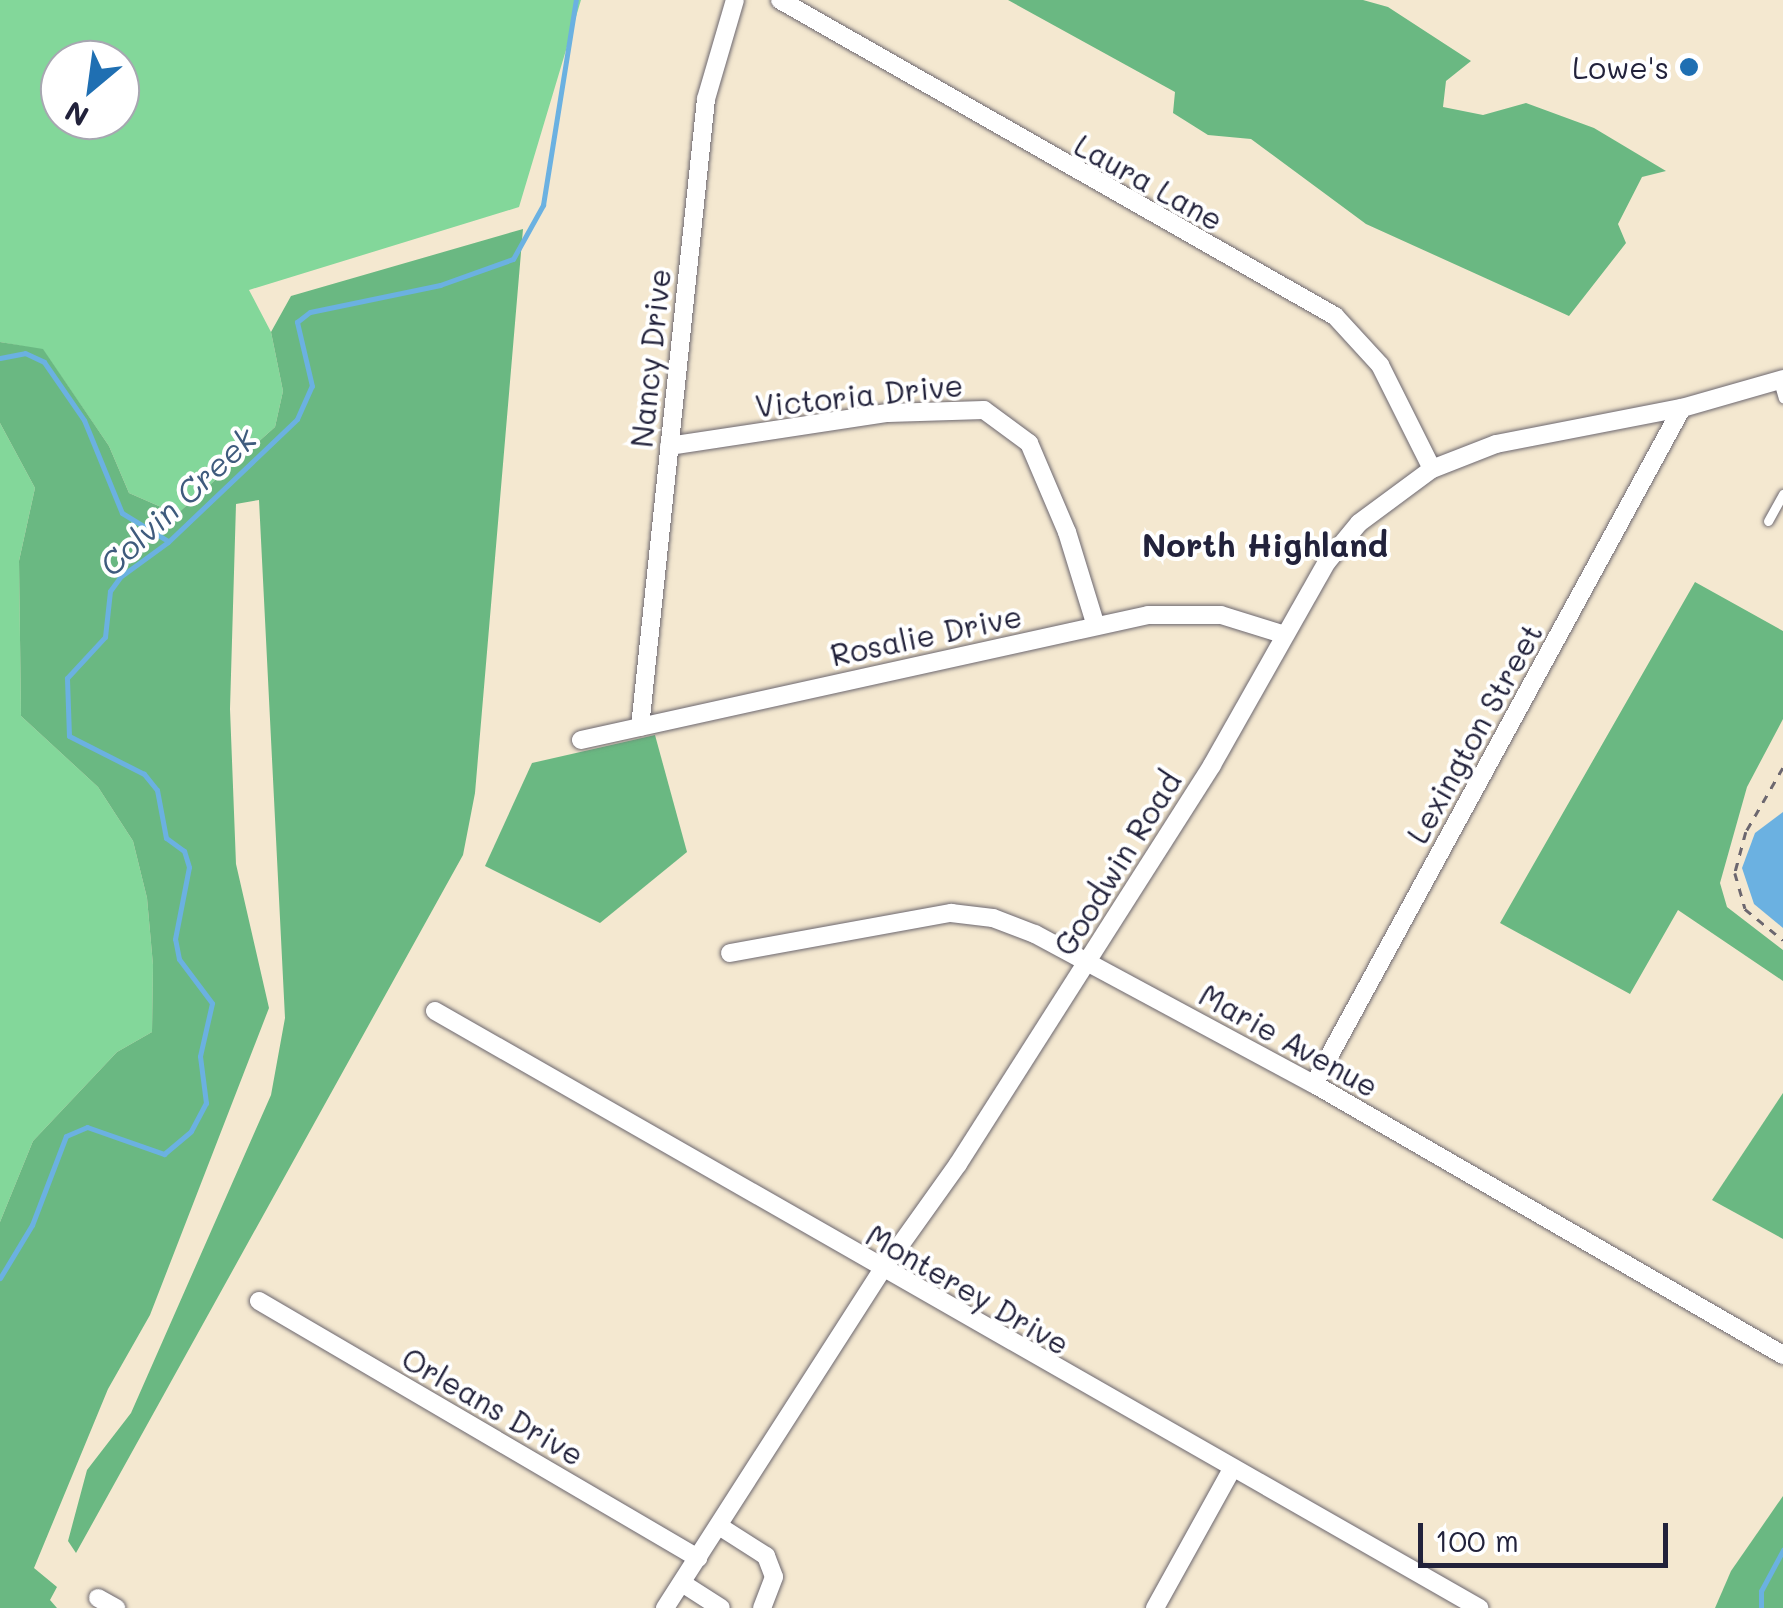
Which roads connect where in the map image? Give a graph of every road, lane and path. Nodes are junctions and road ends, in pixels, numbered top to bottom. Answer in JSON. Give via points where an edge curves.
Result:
{"nodes":[{"id":1,"x":735,"y":0,"type":"edge"},
{"id":2,"x":780,"y":0,"type":"edge"},
{"id":3,"x":1781,"y":386,"type":"edge"},
{"id":4,"x":1682,"y":408,"type":"junction"},
{"id":5,"x":669,"y":446,"type":"junction"},
{"id":6,"x":1432,"y":469,"type":"junction"},
{"id":7,"x":1783,"y":494,"type":"edge"},
{"id":8,"x":1768,"y":521,"type":"dead end"},
{"id":9,"x":1096,"y":626,"type":"junction"},
{"id":10,"x":1282,"y":634,"type":"junction"},
{"id":11,"x":640,"y":727,"type":"junction"},
{"id":12,"x":581,"y":740,"type":"dead end"},
{"id":13,"x":1783,"y":768,"type":"edge"},
{"id":14,"x":1783,"y":940,"type":"edge"},
{"id":15,"x":730,"y":953,"type":"dead end"},
{"id":16,"x":1088,"y":960,"type":"junction"},
{"id":17,"x":435,"y":1011,"type":"dead end"},
{"id":18,"x":1314,"y":1084,"type":"junction"},
{"id":19,"x":881,"y":1272,"type":"junction"},
{"id":20,"x":259,"y":1301,"type":"dead end"},
{"id":21,"x":1783,"y":1354,"type":"edge"},
{"id":22,"x":1231,"y":1470,"type":"junction"},
{"id":23,"x":720,"y":1526,"type":"junction"},
{"id":24,"x":698,"y":1558,"type":"junction"},
{"id":25,"x":682,"y":1583,"type":"junction"},
{"id":26,"x":98,"y":1598,"type":"dead end"},
{"id":27,"x":116,"y":1608,"type":"edge"},
{"id":28,"x":665,"y":1608,"type":"edge"},
{"id":29,"x":720,"y":1608,"type":"edge"},
{"id":30,"x":762,"y":1608,"type":"edge"},
{"id":31,"x":1155,"y":1608,"type":"edge"},
{"id":32,"x":1479,"y":1608,"type":"edge"}],
"edges":[{"from":1,"to":5,"type":"street","name":"Nancy Drive","via":[[706,99]]},
{"from":2,"to":6,"type":"street","name":"Laura Lane","via":[[1334,316],[1380,365]]},
{"from":3,"to":4,"type":"street","name":"Goodwin Road"},
{"from":4,"to":6,"type":"street","name":"Goodwin Road","via":[[1496,444]]},
{"from":4,"to":18,"type":"street","name":"Lexington Street"},
{"from":5,"to":9,"type":"street","name":"Victoria Drive","via":[[888,414],[984,410],[1029,442]]},
{"from":5,"to":11,"type":"street","name":"Nancy Drive"},
{"from":6,"to":10,"type":"street","name":"Goodwin Road","via":[[1358,524]]},
{"from":7,"to":8,"type":"lane"},
{"from":9,"to":10,"type":"street","name":"Rosalie Drive","via":[[1184,612],[1259,623]]},
{"from":9,"to":11,"type":"street","name":"Rosalie Drive"},
{"from":10,"to":16,"type":"street","name":"Goodwin Road","via":[[1212,765]]},
{"from":11,"to":12,"type":"street","name":"Rosalie Drive"},
{"from":13,"to":14,"type":"path","via":[[1746,832],[1734,873],[1745,909]]},
{"from":15,"to":16,"type":"street","name":"Marie Avenue","via":[[952,913],[993,918]]},
{"from":16,"to":18,"type":"street","name":"Marie Avenue"},
{"from":16,"to":19,"type":"street","name":"Goodwin Road"},
{"from":17,"to":19,"type":"street","name":"Monterey Drive"},
{"from":18,"to":21,"type":"street","name":"Marie Avenue"},
{"from":19,"to":22,"type":"street","name":"Monterey Drive"},
{"from":19,"to":23,"type":"street","name":"Goodwin Road"},
{"from":20,"to":24,"type":"street","name":"Orleans Drive"},
{"from":22,"to":31,"type":"street"},
{"from":22,"to":32,"type":"street","name":"Monterey Drive"},
{"from":23,"to":24,"type":"street","name":"Goodwin Road"},
{"from":23,"to":30,"type":"street","via":[[766,1556],[774,1576]]},
{"from":24,"to":25,"type":"street","name":"Goodwin Road"},
{"from":25,"to":28,"type":"street","name":"Goodwin Road"},
{"from":25,"to":29,"type":"street"},
{"from":26,"to":27,"type":"street"}]}
